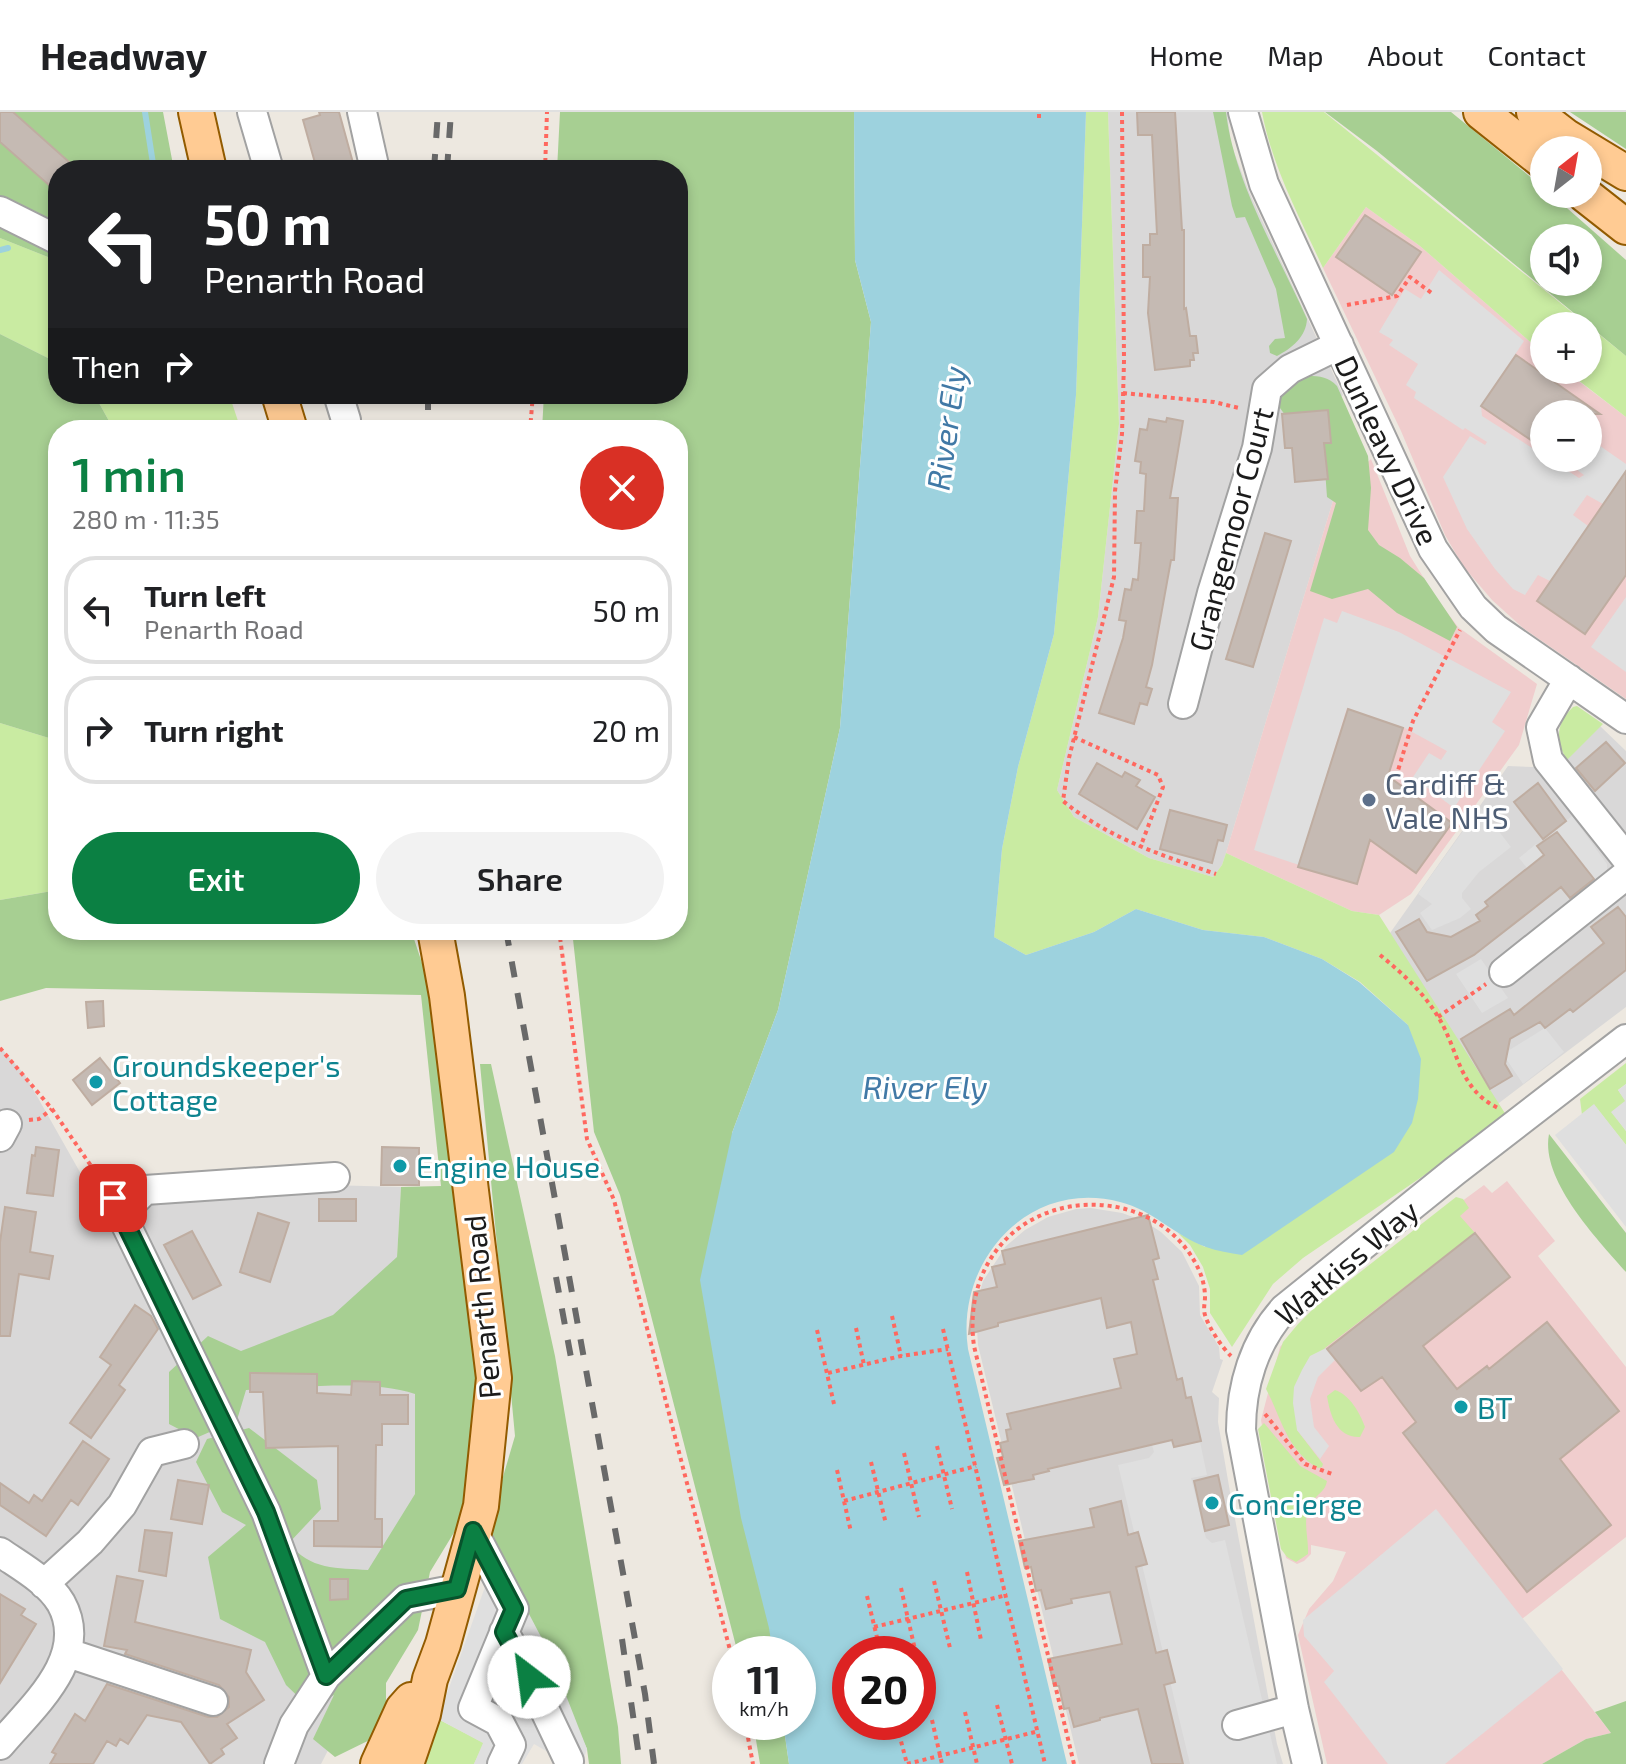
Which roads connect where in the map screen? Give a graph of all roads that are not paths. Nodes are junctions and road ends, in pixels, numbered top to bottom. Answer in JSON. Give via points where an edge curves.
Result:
{"nodes":[{"id":1,"x":252,"y":112,"type":"edge"},
{"id":2,"x":362,"y":112,"type":"edge"},
{"id":3,"x":1243,"y":112,"type":"edge"},
{"id":4,"x":1481,"y":112,"type":"edge"},
{"id":5,"x":203,"y":113,"type":"edge"},
{"id":6,"x":1547,"y":136,"type":"edge"},
{"id":7,"x":208,"y":160,"type":"edge"},
{"id":8,"x":266,"y":160,"type":"edge"},
{"id":9,"x":373,"y":160,"type":"edge"},
{"id":10,"x":1602,"y":162,"type":"edge"},
{"id":11,"x":1602,"y":166,"type":"edge"},
{"id":12,"x":1626,"y":173,"type":"edge"},
{"id":13,"x":1626,"y":185,"type":"edge"},
{"id":14,"x":1602,"y":208,"type":"edge"},
{"id":15,"x":0,"y":211,"type":"edge"},
{"id":16,"x":1626,"y":227,"type":"edge"},
{"id":17,"x":48,"y":235,"type":"edge"},
{"id":18,"x":1339,"y":345,"type":"junction"},
{"id":19,"x":1569,"y":679,"type":"junction"},
{"id":20,"x":1183,"y":704,"type":"dead end"},
{"id":21,"x":1626,"y":719,"type":"edge"},
{"id":22,"x":1626,"y":858,"type":"edge"},
{"id":23,"x":1626,"y":875,"type":"edge"},
{"id":24,"x":437,"y":940,"type":"edge"},
{"id":25,"x":1499,"y":975,"type":"road end"},
{"id":26,"x":1626,"y":1039,"type":"edge"},
{"id":27,"x":335,"y":1177,"type":"dead end"},
{"id":28,"x":184,"y":1444,"type":"dead end"},
{"id":29,"x":473,"y":1531,"type":"junction"},
{"id":30,"x":0,"y":1552,"type":"edge"},
{"id":31,"x":44,"y":1584,"type":"junction"},
{"id":32,"x":457,"y":1589,"type":"junction"},
{"id":33,"x":504,"y":1632,"type":"junction"},
{"id":34,"x":68,"y":1653,"type":"junction"},
{"id":35,"x":326,"y":1676,"type":"junction"},
{"id":36,"x":430,"y":1679,"type":"junction"},
{"id":37,"x":213,"y":1701,"type":"dead end"},
{"id":38,"x":1294,"y":1709,"type":"junction"},
{"id":39,"x":1237,"y":1725,"type":"dead end"},
{"id":40,"x":0,"y":1745,"type":"edge"},
{"id":41,"x":569,"y":1761,"type":"dead end"},
{"id":42,"x":279,"y":1764,"type":"edge"},
{"id":43,"x":378,"y":1764,"type":"edge"},
{"id":44,"x":406,"y":1764,"type":"edge"},
{"id":45,"x":502,"y":1764,"type":"edge"},
{"id":46,"x":1307,"y":1764,"type":"edge"}],
"edges":[{"from":1,"to":8,"type":"street"},
{"from":2,"to":9,"type":"street"},
{"from":3,"to":18,"type":"street","name":"Dunleavy Drive","via":[[1264,184]]},
{"from":4,"to":6,"type":"main road"},
{"from":5,"to":7,"type":"main road"},
{"from":10,"to":12,"type":"main road"},
{"from":11,"to":13,"type":"main road"},
{"from":14,"to":16,"type":"main road"},
{"from":15,"to":17,"type":"street"},
{"from":18,"to":19,"type":"street","name":"Dunleavy Drive","via":[[1433,549],[1473,607],[1496,629]]},
{"from":18,"to":20,"type":"street","name":"Grangemoor Court","via":[[1290,369],[1267,389],[1257,448]]},
{"from":19,"to":21,"type":"street","name":"Dunleavy Drive"},
{"from":19,"to":22,"type":"street","via":[[1541,727],[1548,760]]},
{"from":23,"to":25,"type":"street"},
{"from":24,"to":29,"type":"main road","name":"Penarth Road","via":[[494,1378],[481,1506]]},
{"from":26,"to":38,"type":"street","name":"Watkiss Way","via":[[1284,1309],[1262,1338],[1247,1377],[1241,1430]]},
{"from":27,"to":35,"type":"street","via":[[145,1190],[117,1206],[266,1512]]},
{"from":28,"to":31,"type":"street","via":[[152,1452],[122,1505]]},
{"from":29,"to":32,"type":"main road","name":"Penarth Road"},
{"from":29,"to":33,"type":"street","via":[[514,1609]]},
{"from":30,"to":31,"type":"street"},
{"from":31,"to":34,"type":"street","via":[[60,1601],[70,1627]]},
{"from":32,"to":35,"type":"street","via":[[406,1599]]},
{"from":32,"to":36,"type":"main road","name":"Penarth Road"},
{"from":33,"to":41,"type":"street"},
{"from":33,"to":45,"type":"street","via":[[473,1708],[499,1722],[511,1745]]},
{"from":34,"to":37,"type":"street"},
{"from":34,"to":40,"type":"street","via":[[52,1683]]},
{"from":35,"to":42,"type":"street","via":[[294,1725]]},
{"from":36,"to":43,"type":"main road","name":"Penarth Road","via":[[403,1709]]},
{"from":36,"to":44,"type":"main road","name":"Penarth Road"},
{"from":38,"to":39,"type":"street"},
{"from":38,"to":46,"type":"street","name":"Watkiss Way"}]}
